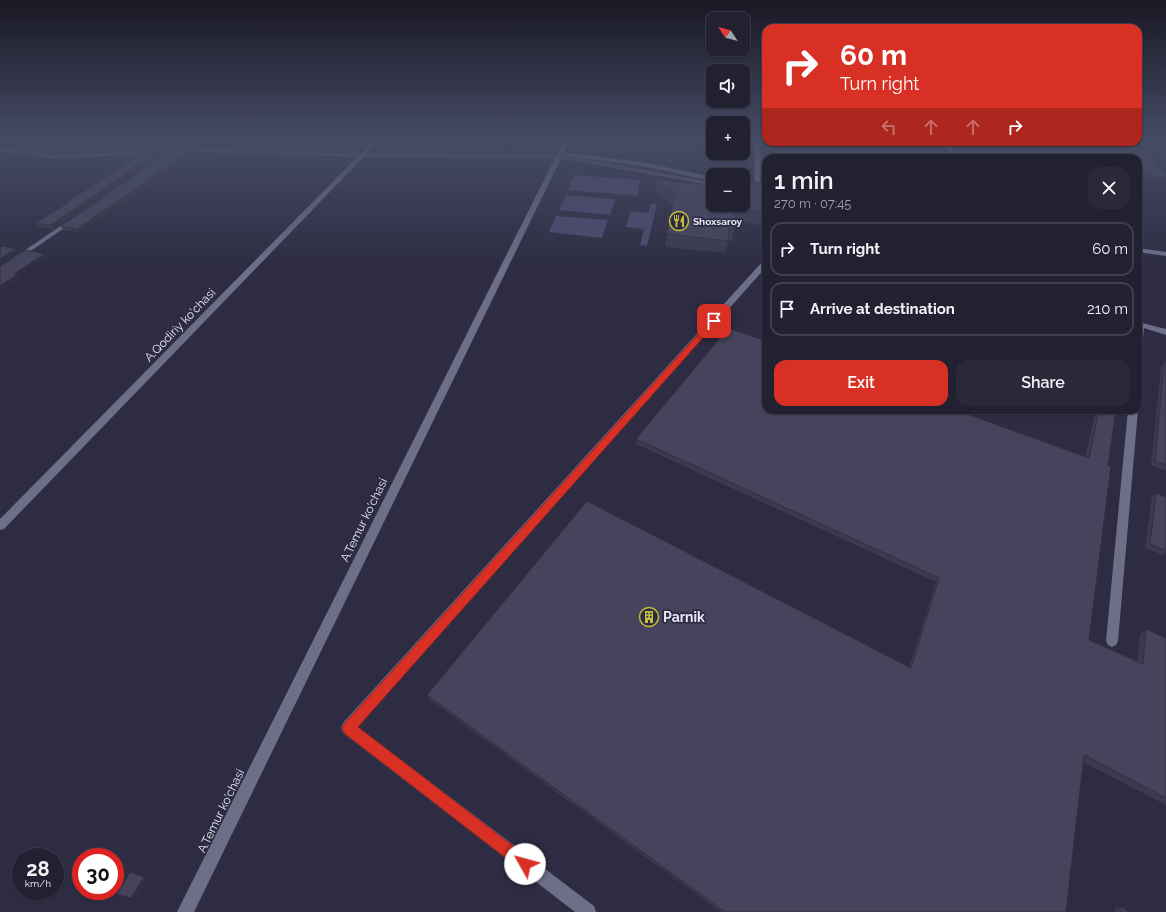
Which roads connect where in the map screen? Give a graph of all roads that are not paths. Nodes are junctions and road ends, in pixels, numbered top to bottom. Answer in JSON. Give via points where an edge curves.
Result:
{"nodes":[{"id":1,"x":336,"y":183,"type":"edge"},
{"id":2,"x":546,"y":183,"type":"edge"},
{"id":3,"x":753,"y":183,"type":"edge"},
{"id":4,"x":762,"y":189,"type":"edge"},
{"id":5,"x":78,"y":216,"type":"edge"},
{"id":6,"x":1142,"y":251,"type":"edge"},
{"id":7,"x":1166,"y":254,"type":"edge"},
{"id":8,"x":762,"y":267,"type":"edge"},
{"id":9,"x":0,"y":270,"type":"edge"},
{"id":10,"x":1142,"y":325,"type":"edge"},
{"id":11,"x":1166,"y":332,"type":"edge"},
{"id":12,"x":1133,"y":414,"type":"edge"},
{"id":13,"x":0,"y":526,"type":"edge"},
{"id":14,"x":1112,"y":641,"type":"dead end"},
{"id":15,"x":185,"y":912,"type":"edge"},
{"id":16,"x":588,"y":912,"type":"edge"}],
"edges":[{"from":1,"to":13,"type":"street","name":"A.Qodiriy ko'chasi"},
{"from":2,"to":15,"type":"street","name":"A.Temur ko'chasi"},
{"from":3,"to":4,"type":"street","via":[[753,187]]},
{"from":5,"to":9,"type":"street"},
{"from":6,"to":7,"type":"street"},
{"from":8,"to":16,"type":"street","via":[[348,728]]},
{"from":10,"to":11,"type":"street"},
{"from":12,"to":14,"type":"street"}]}
